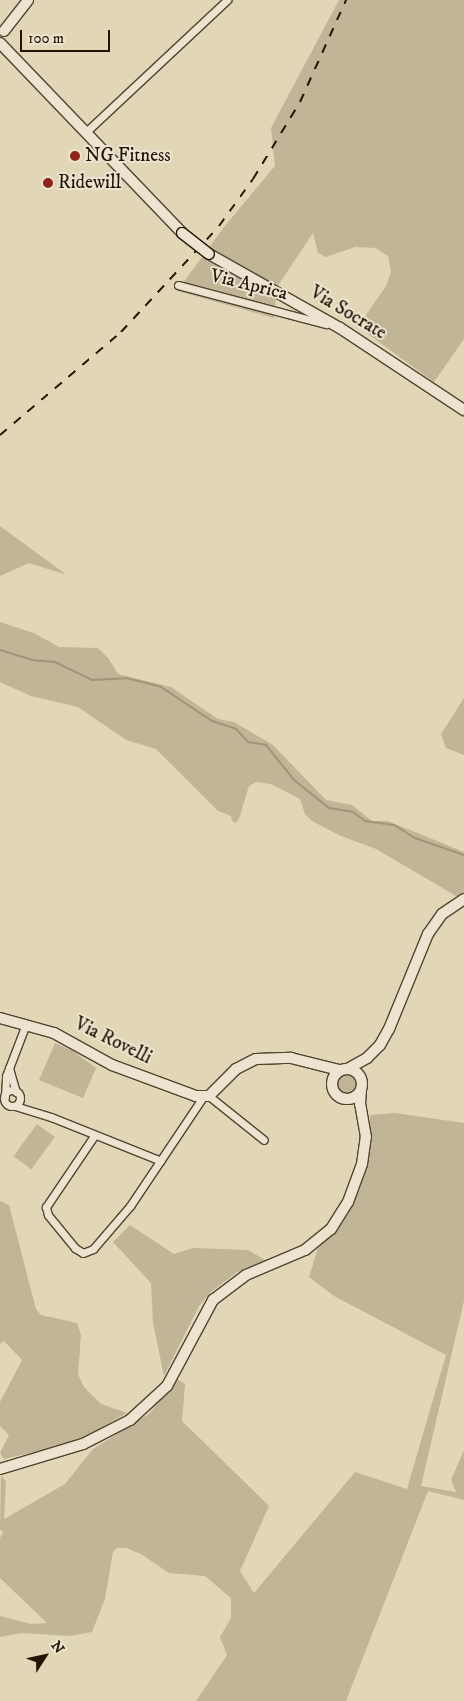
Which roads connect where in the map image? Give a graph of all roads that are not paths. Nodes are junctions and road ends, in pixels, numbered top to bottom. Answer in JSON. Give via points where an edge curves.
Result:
{"nodes":[{"id":1,"x":28,"y":0,"type":"edge"},
{"id":2,"x":227,"y":0,"type":"edge"},
{"id":3,"x":1,"y":34,"type":"edge"},
{"id":4,"x":86,"y":131,"type":"junction"},
{"id":5,"x":178,"y":285,"type":"dead end"},
{"id":6,"x":340,"y":328,"type":"junction"},
{"id":7,"x":464,"y":410,"type":"edge"},
{"id":8,"x":464,"y":899,"type":"edge"},
{"id":9,"x":0,"y":1018,"type":"edge"},
{"id":10,"x":26,"y":1024,"type":"junction"},
{"id":11,"x":367,"y":1058,"type":"junction"},
{"id":12,"x":317,"y":1065,"type":"junction"},
{"id":13,"x":9,"y":1068,"type":"junction"},
{"id":14,"x":350,"y":1068,"type":"junction"},
{"id":15,"x":339,"y":1070,"type":"junction"},
{"id":16,"x":331,"y":1083,"type":"junction"},
{"id":17,"x":362,"y":1084,"type":"junction"},
{"id":18,"x":16,"y":1092,"type":"junction"},
{"id":19,"x":206,"y":1096,"type":"junction"},
{"id":20,"x":5,"y":1097,"type":"junction"},
{"id":21,"x":20,"y":1099,"type":"junction"},
{"id":22,"x":344,"y":1099,"type":"junction"},
{"id":23,"x":0,"y":1104,"type":"edge"},
{"id":24,"x":12,"y":1106,"type":"junction"},
{"id":25,"x":28,"y":1108,"type":"junction"},
{"id":26,"x":364,"y":1118,"type":"junction"},
{"id":27,"x":94,"y":1136,"type":"junction"},
{"id":28,"x":264,"y":1140,"type":"dead end"},
{"id":29,"x":161,"y":1161,"type":"junction"},
{"id":30,"x":0,"y":1469,"type":"edge"}],
"edges":[{"from":1,"to":3,"type":"street"},
{"from":2,"to":4,"type":"street"},
{"from":3,"to":4,"type":"street","via":[[12,54]]},
{"from":4,"to":6,"type":"street","name":"Via Socrate","bridge":true,"via":[[182,233],[209,254]]},
{"from":5,"to":6,"type":"street","name":"Via Aprica","via":[[282,310]]},
{"from":6,"to":7,"type":"street","name":"Via Socrate"},
{"from":8,"to":11,"type":"street","via":[[451,906],[435,922],[389,1029]]},
{"from":9,"to":10,"type":"street","name":"Via Rovelli"},
{"from":10,"to":13,"type":"street"},
{"from":10,"to":19,"type":"street","name":"Via Rovelli","via":[[71,1040],[112,1064]]},
{"from":11,"to":14,"type":"street"},
{"from":11,"to":17,"type":"street"},
{"from":12,"to":15,"type":"street"},
{"from":12,"to":16,"type":"street","via":[[325,1070]]},
{"from":12,"to":19,"type":"street","via":[[278,1057],[256,1059],[236,1069]]},
{"from":13,"to":18,"type":"street"},
{"from":13,"to":20,"type":"street"},
{"from":14,"to":15,"type":"street"},
{"from":14,"to":17,"type":"street"},
{"from":15,"to":16,"type":"street"},
{"from":16,"to":22,"type":"street","via":[[335,1093]]},
{"from":17,"to":22,"type":"street","via":[[354,1097]]},
{"from":17,"to":26,"type":"street","via":[[360,1104]]},
{"from":18,"to":20,"type":"street","via":[[8,1092]]},
{"from":18,"to":21,"type":"street"},
{"from":19,"to":28,"type":"street","name":"Via Rovelli"},
{"from":19,"to":29,"type":"street"},
{"from":20,"to":24,"type":"street"},
{"from":21,"to":24,"type":"street"},
{"from":21,"to":25,"type":"street"},
{"from":22,"to":26,"type":"street","via":[[354,1105]]},
{"from":23,"to":24,"type":"street"},
{"from":24,"to":25,"type":"street"},
{"from":25,"to":27,"type":"street"},
{"from":26,"to":30,"type":"street","via":[[366,1137],[362,1164],[348,1202],[331,1229],[306,1250],[246,1275],[223,1290],[203,1312],[178,1364],[156,1398],[130,1420],[83,1444]]},
{"from":27,"to":29,"type":"street"},
{"from":27,"to":29,"type":"street","via":[[49,1201],[46,1211],[75,1248],[83,1253],[93,1249],[130,1206]]}]}
